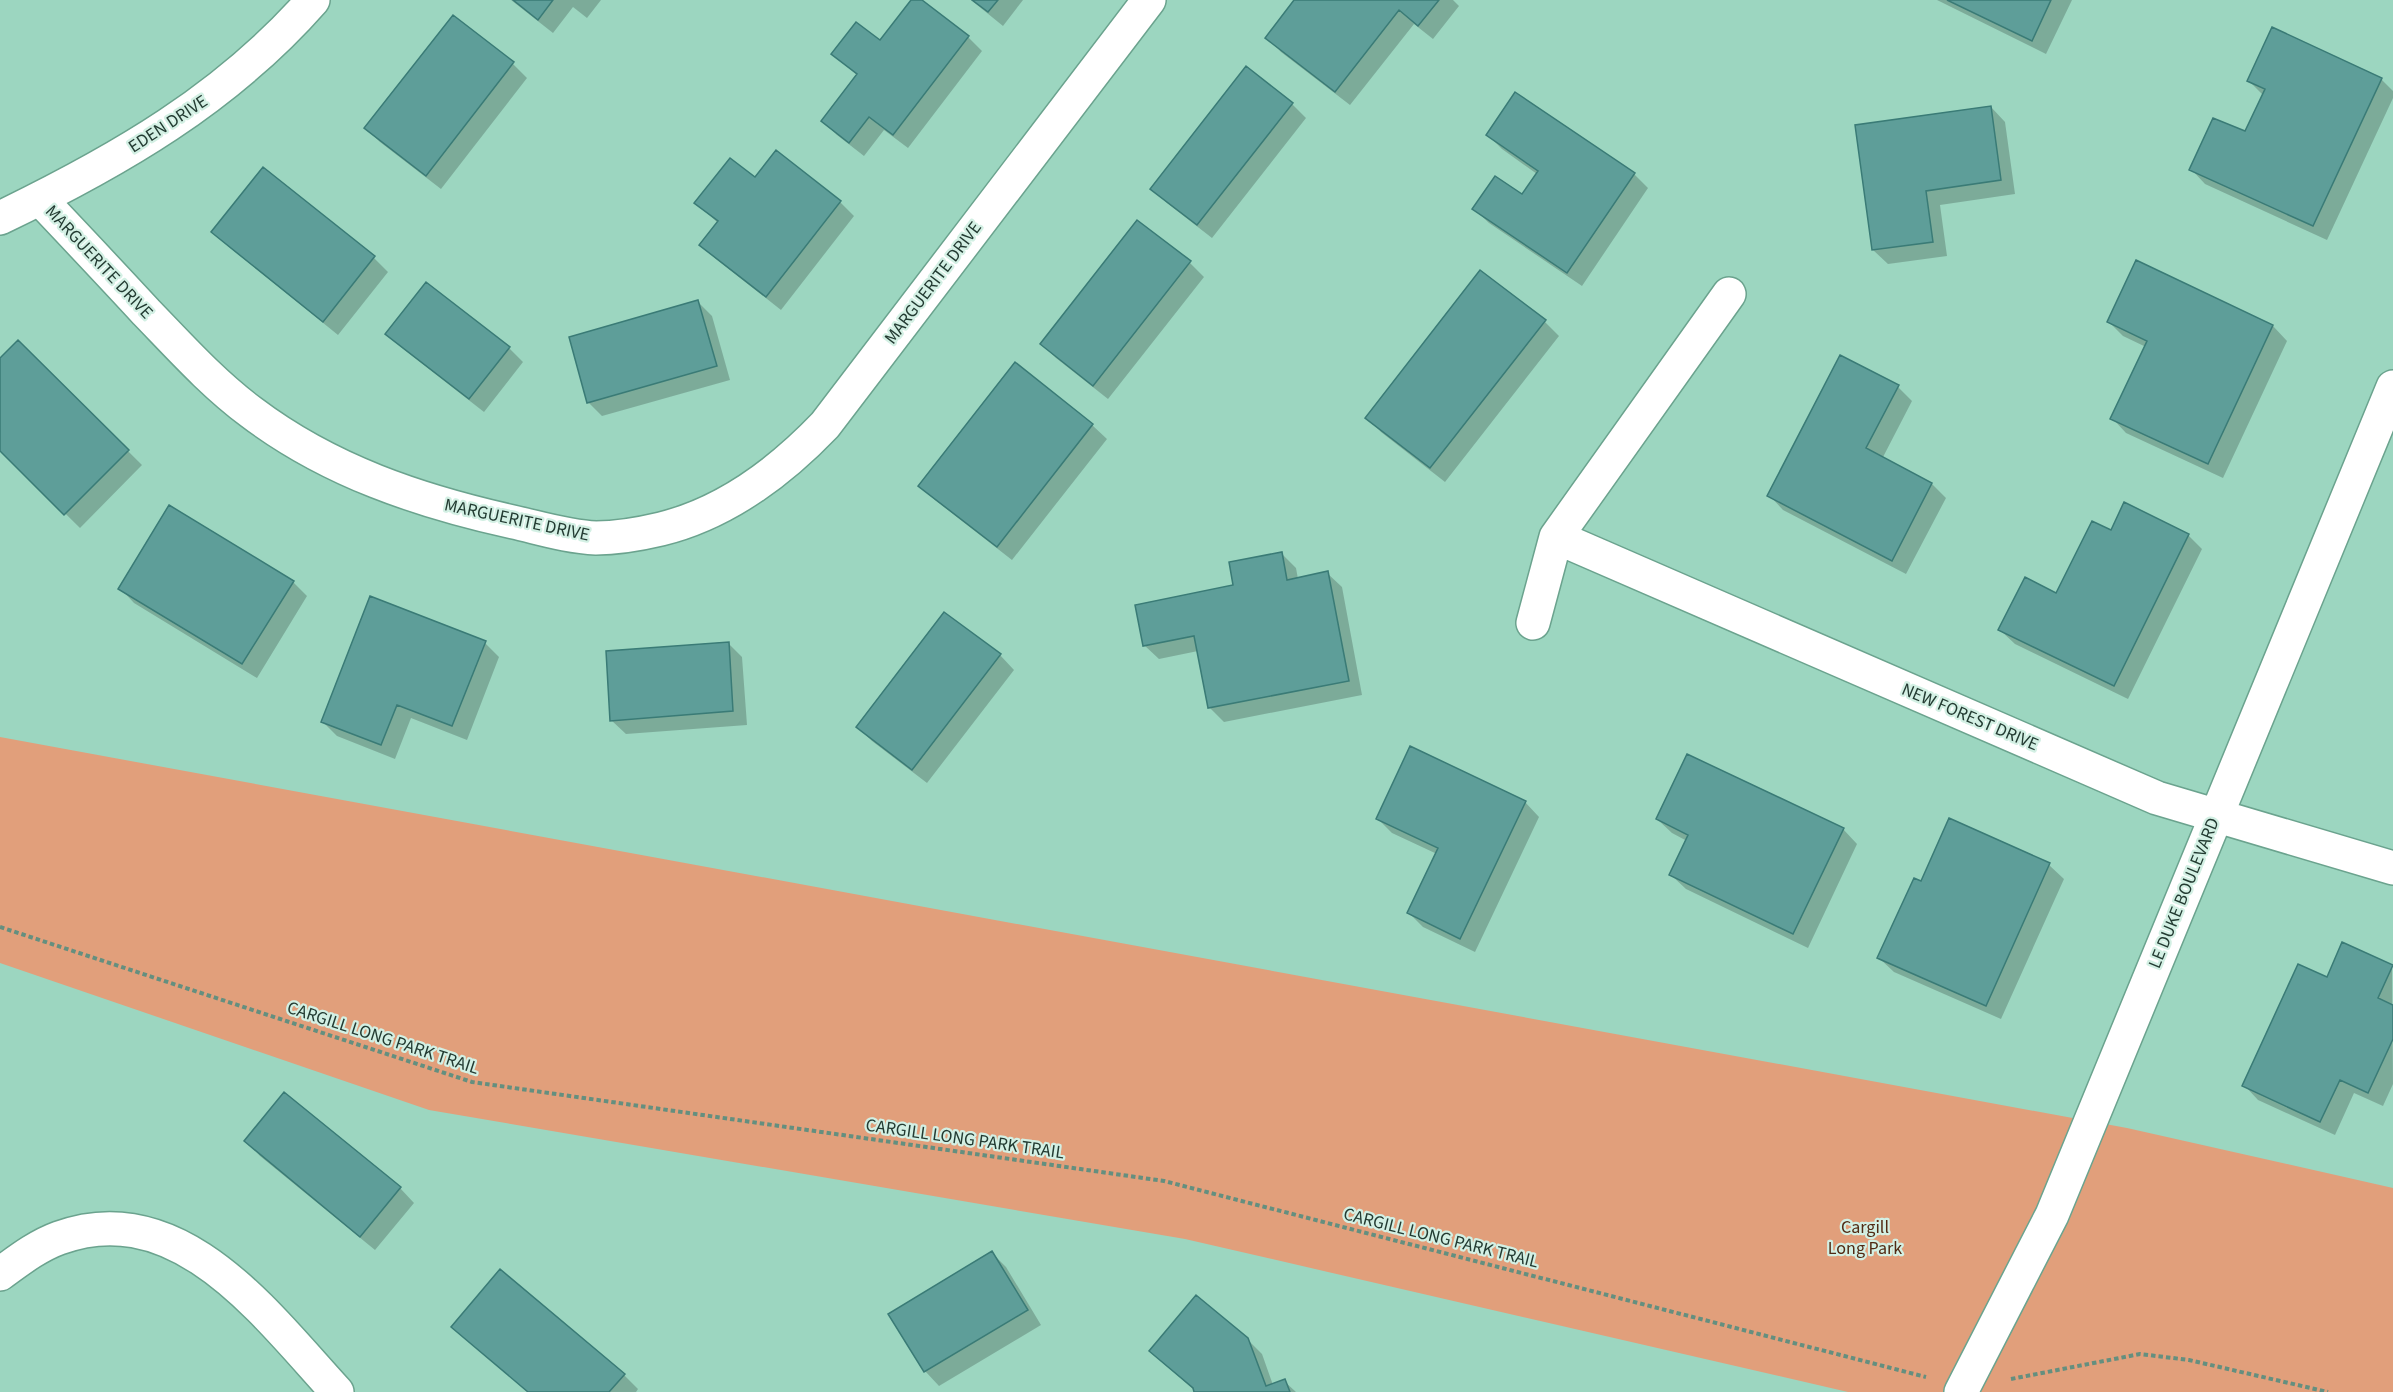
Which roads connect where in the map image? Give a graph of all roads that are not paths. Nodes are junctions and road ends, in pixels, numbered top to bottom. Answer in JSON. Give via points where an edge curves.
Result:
{"nodes":[{"id":1,"x":314,"y":0,"type":"edge"},
{"id":2,"x":1149,"y":0,"type":"edge"},
{"id":3,"x":40,"y":199,"type":"junction"},
{"id":4,"x":0,"y":218,"type":"edge"},
{"id":5,"x":1729,"y":294,"type":"dead end"},
{"id":6,"x":2393,"y":387,"type":"edge"},
{"id":7,"x":1556,"y":537,"type":"junction"},
{"id":8,"x":1533,"y":623,"type":"dead end"},
{"id":9,"x":2216,"y":814,"type":"junction"},
{"id":10,"x":2393,"y":868,"type":"edge"},
{"id":11,"x":0,"y":1274,"type":"edge"},
{"id":12,"x":337,"y":1392,"type":"edge"},
{"id":13,"x":1961,"y":1392,"type":"edge"}],
"edges":[{"from":1,"to":3,"type":"street","name":"EDEN DRIVE","via":[[272,45],[204,102],[112,160]]},
{"from":2,"to":3,"type":"street","name":"MARGUERITE DRIVE","via":[[825,425],[804,447],[764,481],[731,500],[663,529],[627,536],[596,538],[562,533],[438,503],[356,474],[287,438],[194,363]]},
{"from":3,"to":4,"type":"street","name":"EDEN DRIVE"},
{"from":5,"to":7,"type":"street"},
{"from":6,"to":9,"type":"street","name":"LE DUKE BOULEVARD"},
{"from":7,"to":8,"type":"street"},
{"from":7,"to":9,"type":"street","name":"NEW FOREST DRIVE","via":[[2157,798]]},
{"from":9,"to":10,"type":"street","name":"NEW FOREST DRIVE"},
{"from":9,"to":13,"type":"street","name":"LE DUKE BOULEVARD","via":[[2052,1215]]},
{"from":11,"to":12,"type":"street","via":[[57,1239],[96,1230],[159,1237],[208,1263],[251,1299]]}]}
